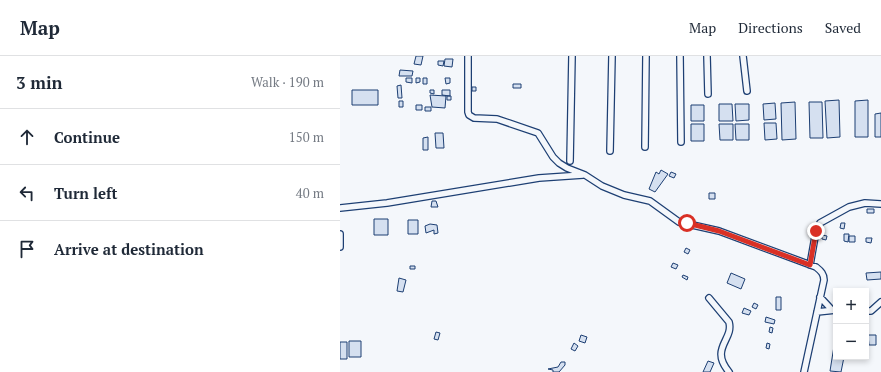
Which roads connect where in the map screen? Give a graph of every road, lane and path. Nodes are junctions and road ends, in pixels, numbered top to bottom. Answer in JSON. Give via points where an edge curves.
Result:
{"nodes":[{"id":1,"x":468,"y":56,"type":"edge"},
{"id":2,"x":572,"y":56,"type":"edge"},
{"id":3,"x":612,"y":56,"type":"edge"},
{"id":4,"x":646,"y":56,"type":"edge"},
{"id":5,"x":680,"y":56,"type":"edge"},
{"id":6,"x":708,"y":56,"type":"edge"},
{"id":7,"x":743,"y":56,"type":"edge"},
{"id":8,"x":747,"y":91,"type":"dead end"},
{"id":9,"x":708,"y":94,"type":"dead end"},
{"id":10,"x":681,"y":142,"type":"dead end"},
{"id":11,"x":645,"y":147,"type":"dead end"},
{"id":12,"x":610,"y":151,"type":"dead end"},
{"id":13,"x":570,"y":161,"type":"dead end"},
{"id":14,"x":585,"y":175,"type":"junction"},
{"id":15,"x":881,"y":204,"type":"edge"},
{"id":16,"x":340,"y":208,"type":"edge"},
{"id":17,"x":340,"y":234,"type":"edge"},
{"id":18,"x":340,"y":247,"type":"edge"},
{"id":19,"x":810,"y":265,"type":"junction"},
{"id":20,"x":820,"y":297,"type":"junction"},
{"id":21,"x":709,"y":298,"type":"dead end"},
{"id":22,"x":881,"y":302,"type":"edge"},
{"id":23,"x":833,"y":309,"type":"edge"},
{"id":24,"x":833,"y":310,"type":"edge"},
{"id":25,"x":869,"y":311,"type":"edge"},
{"id":26,"x":817,"y":312,"type":"junction"},
{"id":27,"x":729,"y":372,"type":"edge"},
{"id":28,"x":804,"y":372,"type":"edge"}],
"edges":[{"from":1,"to":14,"type":"street","via":[[469,115],[474,118],[497,119],[538,133],[553,158],[567,168]]},
{"from":2,"to":13,"type":"street"},
{"from":3,"to":12,"type":"street"},
{"from":4,"to":11,"type":"street"},
{"from":5,"to":10,"type":"street"},
{"from":6,"to":9,"type":"street"},
{"from":7,"to":8,"type":"street"},
{"from":14,"to":16,"type":"street","via":[[539,178],[387,203]]},
{"from":14,"to":19,"type":"street","via":[[624,195],[650,201],[679,222],[719,231]]},
{"from":15,"to":19,"type":"street","via":[[865,203],[848,207],[820,223],[816,231]]},
{"from":17,"to":18,"type":"street"},
{"from":19,"to":20,"type":"street","via":[[824,275]]},
{"from":20,"to":23,"type":"street"},
{"from":20,"to":26,"type":"street"},
{"from":21,"to":27,"type":"street","via":[[730,326],[721,348],[721,355]]},
{"from":22,"to":25,"type":"street"},
{"from":24,"to":26,"type":"street"},
{"from":26,"to":28,"type":"street"}]}
